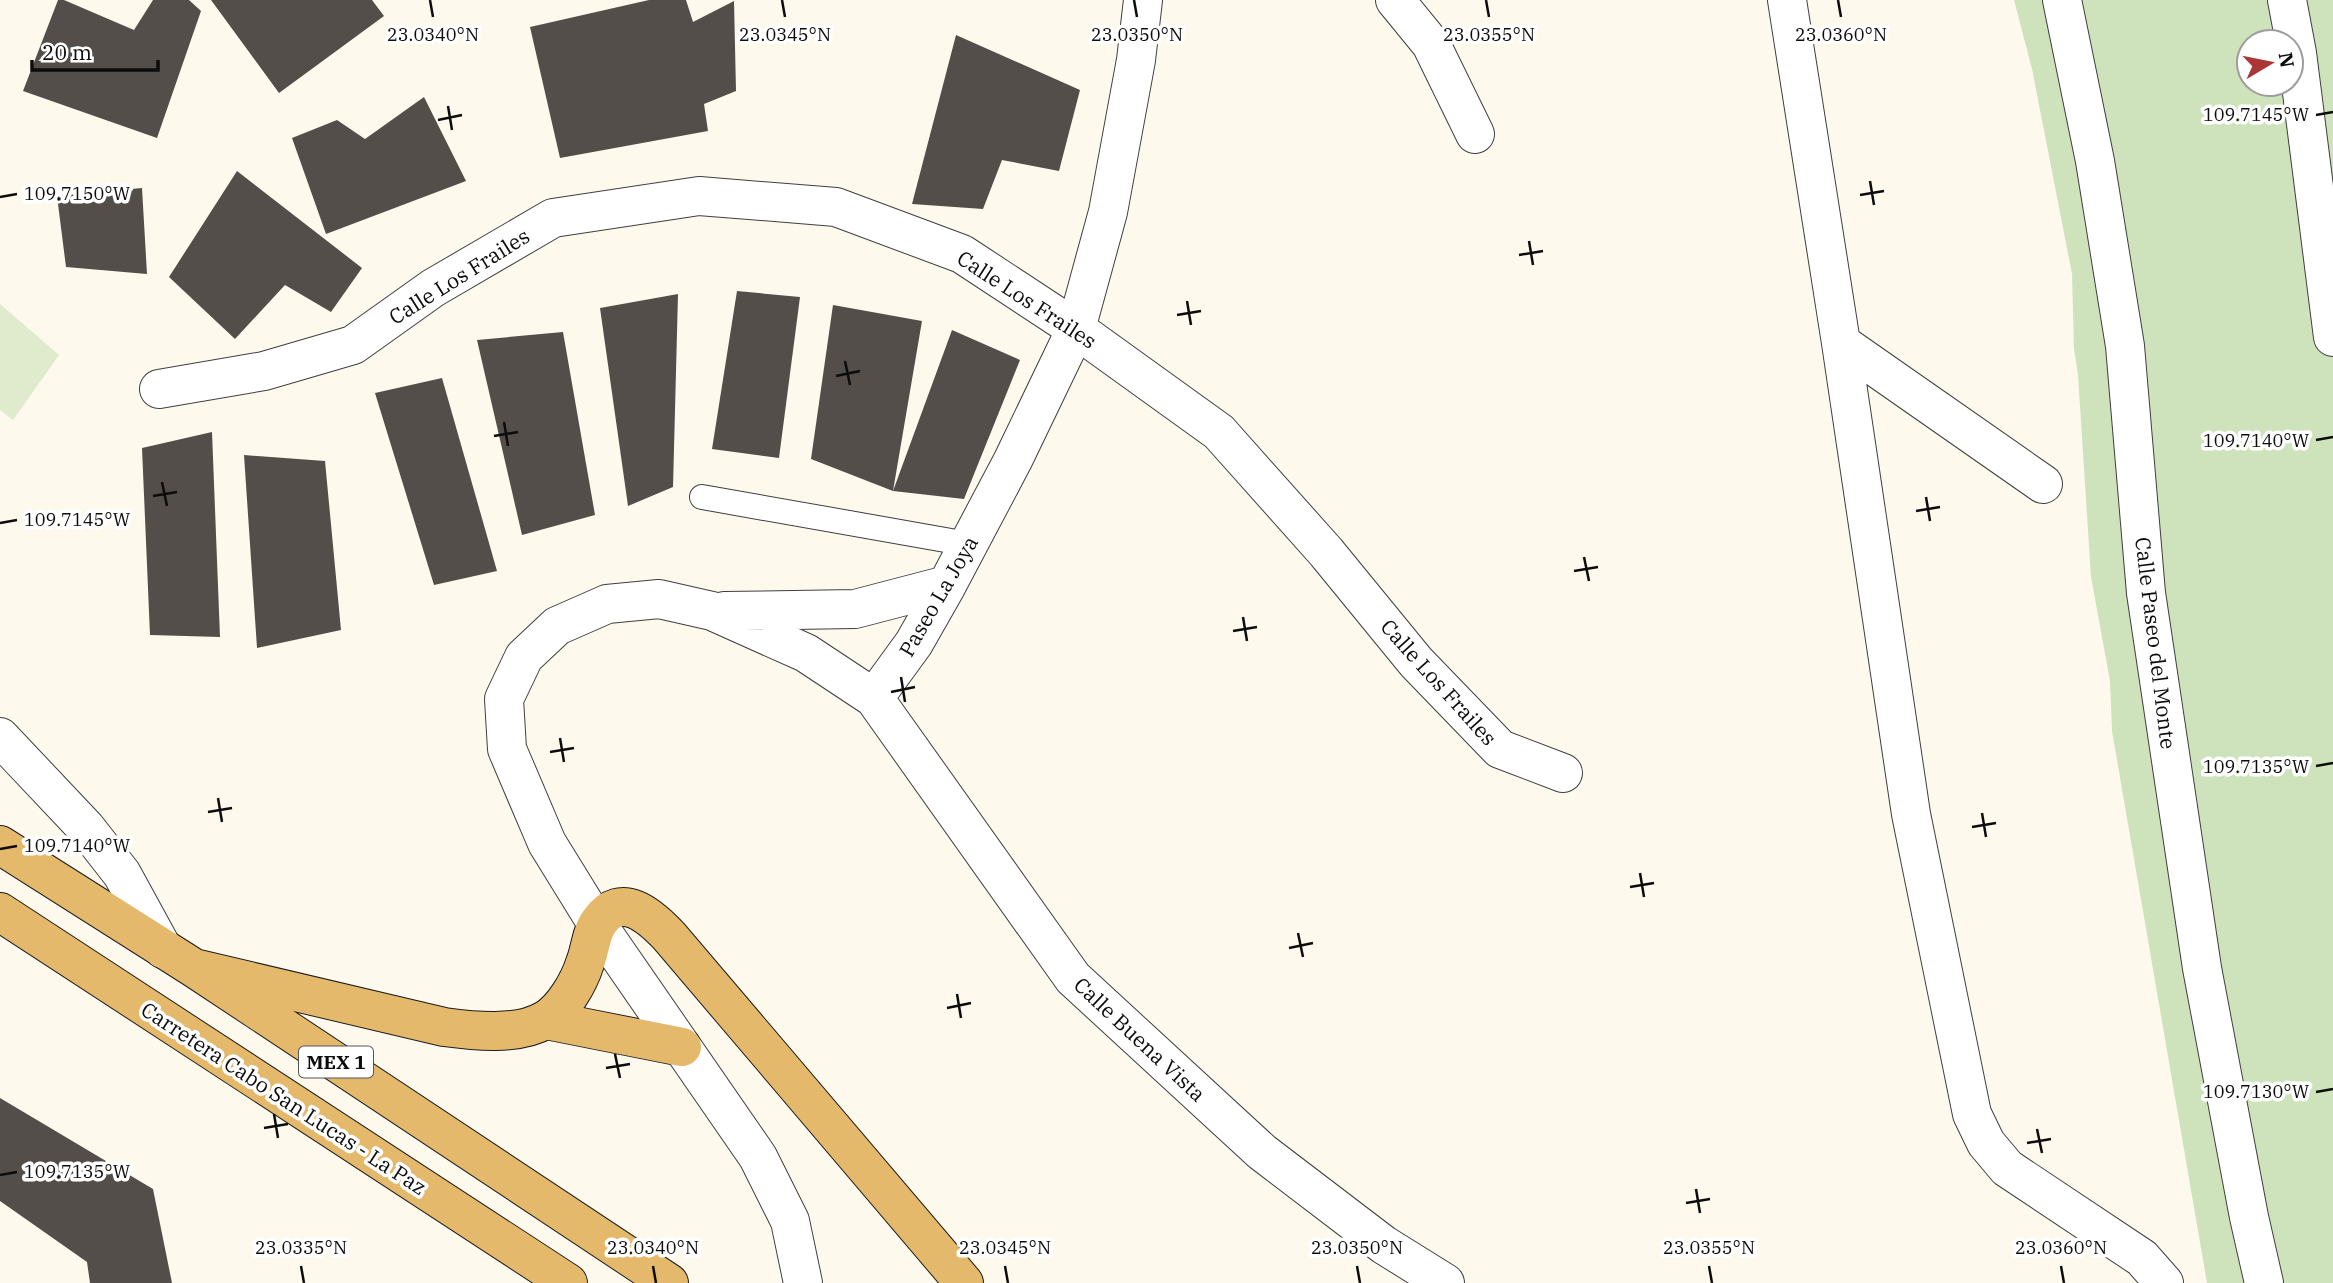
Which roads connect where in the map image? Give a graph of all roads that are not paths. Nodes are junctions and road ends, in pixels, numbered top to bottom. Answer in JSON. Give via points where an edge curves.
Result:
{"nodes":[{"id":1,"x":1143,"y":0,"type":"edge"},
{"id":2,"x":1395,"y":0,"type":"edge"},
{"id":3,"x":1787,"y":0,"type":"edge"},
{"id":4,"x":2063,"y":0,"type":"edge"},
{"id":5,"x":2287,"y":0,"type":"edge"},
{"id":6,"x":1475,"y":134,"type":"dead end"},
{"id":7,"x":1076,"y":328,"type":"junction"},
{"id":8,"x":2333,"y":337,"type":"edge"},
{"id":9,"x":1841,"y":343,"type":"junction"},
{"id":10,"x":159,"y":389,"type":"dead end"},
{"id":11,"x":2043,"y":484,"type":"dead end"},
{"id":12,"x":702,"y":497,"type":"dead end"},
{"id":13,"x":968,"y":544,"type":"junction"},
{"id":14,"x":947,"y":585,"type":"junction"},
{"id":15,"x":712,"y":611,"type":"junction"},
{"id":16,"x":874,"y":698,"type":"junction"},
{"id":17,"x":0,"y":737,"type":"edge"},
{"id":18,"x":1563,"y":773,"type":"dead end"},
{"id":19,"x":0,"y":845,"type":"edge"},
{"id":20,"x":0,"y":912,"type":"edge"},
{"id":21,"x":597,"y":924,"type":"junction"},
{"id":22,"x":179,"y":959,"type":"junction"},
{"id":23,"x":546,"y":1020,"type":"junction"},
{"id":24,"x":682,"y":1047,"type":"junction"},
{"id":25,"x":568,"y":1283,"type":"edge"},
{"id":26,"x":669,"y":1283,"type":"edge"},
{"id":27,"x":803,"y":1283,"type":"edge"},
{"id":28,"x":964,"y":1283,"type":"edge"},
{"id":29,"x":1445,"y":1283,"type":"edge"},
{"id":30,"x":2164,"y":1283,"type":"edge"},
{"id":31,"x":2264,"y":1283,"type":"edge"}],
"edges":[{"from":1,"to":7,"type":"street","name":"Paseo La Joya","via":[[1108,212]]},
{"from":2,"to":6,"type":"street","via":[[1431,44]]},
{"from":3,"to":9,"type":"street"},
{"from":4,"to":31,"type":"street","name":"Calle Paseo del Monte","via":[[2095,161],[2124,346],[2146,593],[2202,968]]},
{"from":5,"to":8,"type":"street"},
{"from":7,"to":10,"type":"street","name":"Calle Los Frailes","via":[[962,254],[836,206],[699,196],[553,218],[433,288],[353,345],[264,371]]},
{"from":7,"to":13,"type":"street","name":"Paseo La Joya"},
{"from":7,"to":18,"type":"street","name":"Calle Los Frailes","via":[[1219,432],[1416,662],[1500,749]]},
{"from":9,"to":11,"type":"street"},
{"from":9,"to":30,"type":"street","via":[[1911,814],[1972,1114],[1986,1143],[2007,1168],[2142,1258]]},
{"from":12,"to":13,"type":"lane"},
{"from":13,"to":14,"type":"street","name":"Paseo La Joya"},
{"from":14,"to":15,"type":"street","via":[[855,609]]},
{"from":14,"to":16,"type":"street","name":"Paseo La Joya","via":[[914,643]]},
{"from":15,"to":16,"type":"street","via":[[806,653]]},
{"from":15,"to":21,"type":"street","via":[[659,599],[607,604],[557,626],[524,657],[504,699],[507,749],[526,797],[547,843]]},
{"from":16,"to":29,"type":"street","name":"Calle Buena Vista","via":[[1073,978],[1262,1152],[1384,1245]]},
{"from":17,"to":22,"type":"street","via":[[86,828]]},
{"from":19,"to":22,"type":"highway","number":"MEX 1"},
{"from":20,"to":25,"type":"highway","name":"Carretera Cabo San Lucas - La Paz","number":"MEX 1"},
{"from":21,"to":23,"type":"highway","via":[[573,988]]},
{"from":21,"to":24,"type":"street"},
{"from":21,"to":28,"type":"highway","via":[[608,912],[623,906],[659,926]]},
{"from":22,"to":23,"type":"highway","via":[[466,1030],[508,1030]]},
{"from":22,"to":26,"type":"highway","number":"MEX 1"},
{"from":23,"to":24,"type":"highway"},
{"from":24,"to":27,"type":"street","via":[[758,1157],[790,1221]]}]}
